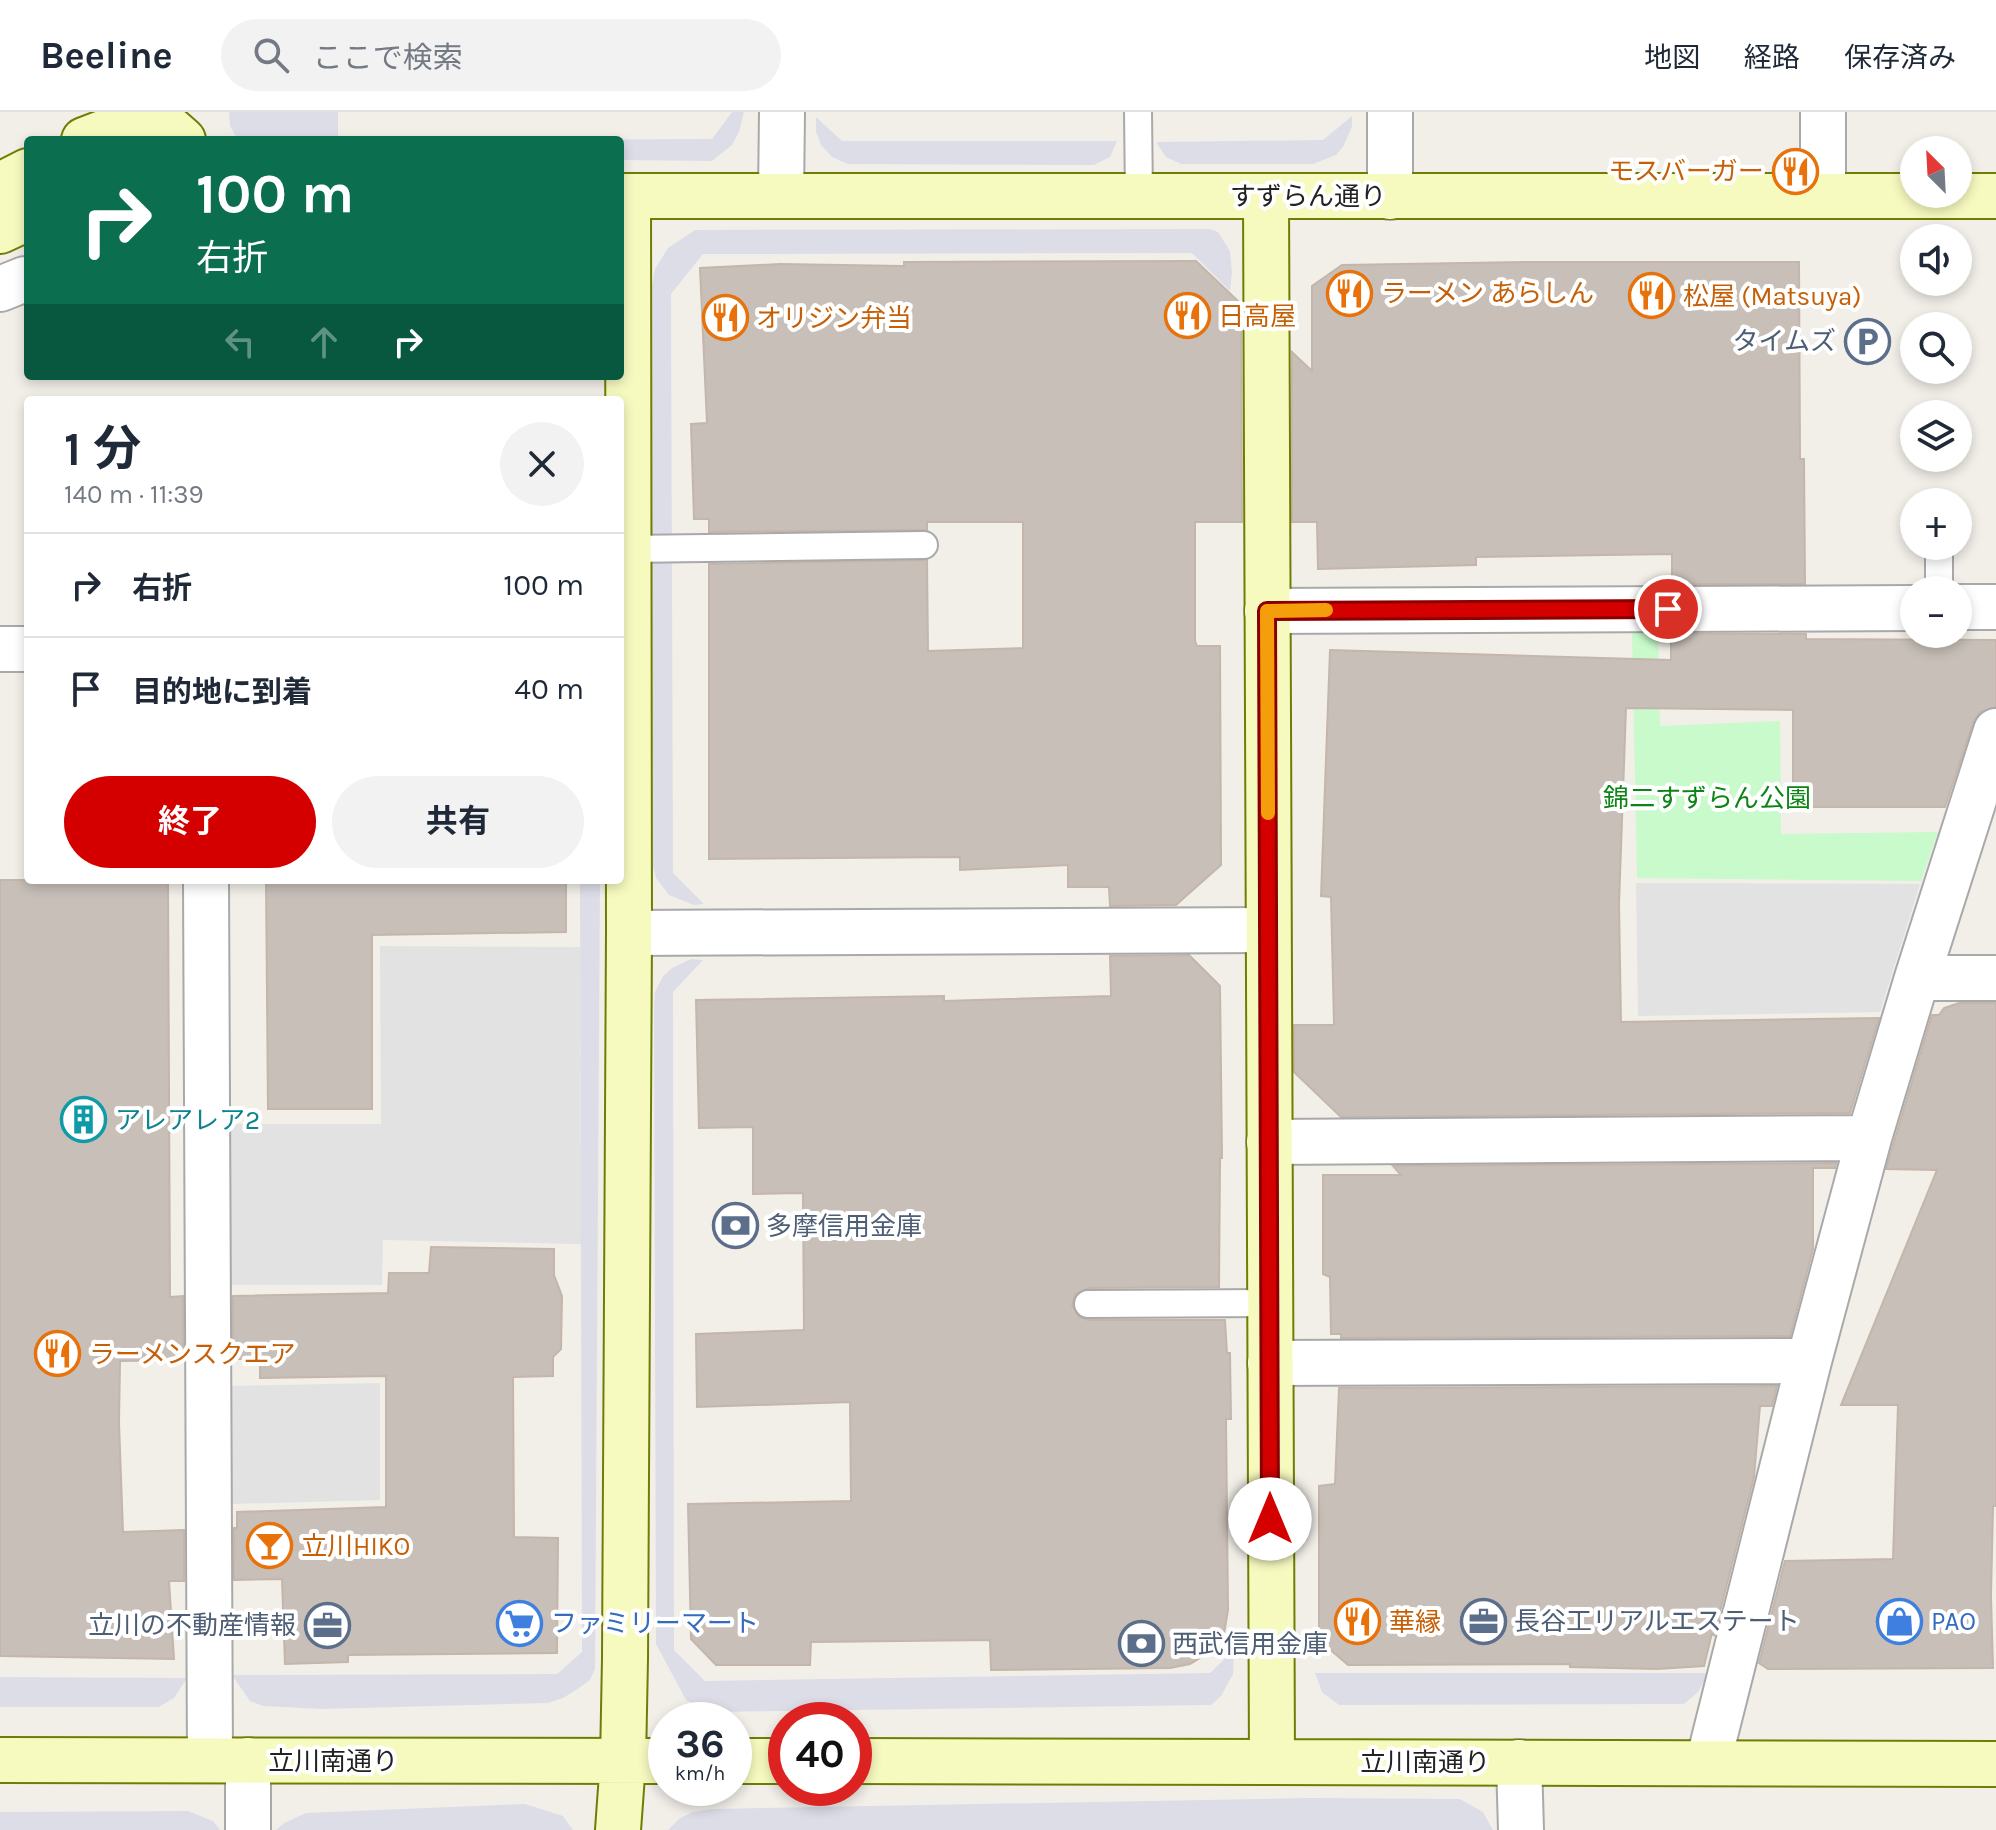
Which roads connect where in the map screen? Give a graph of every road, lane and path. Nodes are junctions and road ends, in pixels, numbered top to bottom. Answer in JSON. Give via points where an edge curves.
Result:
{"nodes":[{"id":1,"x":782,"y":112,"type":"edge"},
{"id":2,"x":1138,"y":112,"type":"edge"},
{"id":3,"x":1390,"y":112,"type":"edge"},
{"id":4,"x":1823,"y":112,"type":"edge"},
{"id":5,"x":169,"y":130,"type":"edge"},
{"id":6,"x":94,"y":136,"type":"edge"},
{"id":7,"x":24,"y":173,"type":"edge"},
{"id":8,"x":0,"y":185,"type":"edge"},
{"id":9,"x":624,"y":196,"type":"edge"},
{"id":10,"x":781,"y":196,"type":"junction"},
{"id":11,"x":1266,"y":196,"type":"junction"},
{"id":12,"x":1823,"y":196,"type":"junction"},
{"id":13,"x":1996,"y":196,"type":"edge"},
{"id":14,"x":1139,"y":197,"type":"junction"},
{"id":15,"x":1390,"y":197,"type":"junction"},
{"id":16,"x":24,"y":220,"type":"edge"},
{"id":17,"x":0,"y":231,"type":"edge"},
{"id":18,"x":924,"y":545,"type":"dead end"},
{"id":19,"x":627,"y":549,"type":"junction"},
{"id":20,"x":1972,"y":607,"type":"edge"},
{"id":21,"x":1996,"y":607,"type":"edge"},
{"id":22,"x":1900,"y":608,"type":"edge"},
{"id":23,"x":1267,"y":611,"type":"junction"},
{"id":24,"x":0,"y":649,"type":"edge"},
{"id":25,"x":24,"y":649,"type":"edge"},
{"id":26,"x":624,"y":656,"type":"edge"},
{"id":27,"x":1996,"y":731,"type":"edge"},
{"id":28,"x":206,"y":884,"type":"edge"},
{"id":29,"x":1268,"y":930,"type":"junction"},
{"id":30,"x":629,"y":933,"type":"junction"},
{"id":31,"x":1917,"y":978,"type":"junction"},
{"id":32,"x":1996,"y":978,"type":"edge"},
{"id":33,"x":1869,"y":1138,"type":"junction"},
{"id":34,"x":1269,"y":1142,"type":"junction"},
{"id":35,"x":1270,"y":1303,"type":"junction"},
{"id":36,"x":1088,"y":1304,"type":"dead end"},
{"id":37,"x":1809,"y":1361,"type":"junction"},
{"id":38,"x":1270,"y":1363,"type":"junction"},
{"id":39,"x":0,"y":1760,"type":"edge"},
{"id":40,"x":229,"y":1760,"type":"junction"},
{"id":41,"x":623,"y":1761,"type":"junction"},
{"id":42,"x":648,"y":1761,"type":"edge"},
{"id":43,"x":872,"y":1761,"type":"edge"},
{"id":44,"x":1272,"y":1762,"type":"junction"},
{"id":45,"x":1519,"y":1762,"type":"junction"},
{"id":46,"x":1708,"y":1763,"type":"junction"},
{"id":47,"x":1996,"y":1764,"type":"edge"},
{"id":48,"x":248,"y":1830,"type":"edge"},
{"id":49,"x":618,"y":1830,"type":"edge"},
{"id":50,"x":1521,"y":1830,"type":"edge"}],
"edges":[{"from":1,"to":10,"type":"street"},
{"from":2,"to":14,"type":"lane"},
{"from":3,"to":15,"type":"street"},
{"from":4,"to":12,"type":"street"},
{"from":5,"to":6,"type":"street","via":[[123,125]]},
{"from":7,"to":8,"type":"street"},
{"from":9,"to":10,"type":"street","name":"すずらん通り"},
{"from":9,"to":19,"type":"street"},
{"from":10,"to":14,"type":"street","name":"すずらん通り"},
{"from":11,"to":14,"type":"street","name":"すずらん通り"},
{"from":11,"to":15,"type":"street","name":"すずらん通り"},
{"from":11,"to":23,"type":"street"},
{"from":12,"to":13,"type":"street","name":"すずらん通り"},
{"from":12,"to":15,"type":"street","name":"すずらん通り"},
{"from":16,"to":17,"type":"street"},
{"from":18,"to":19,"type":"lane"},
{"from":19,"to":26,"type":"street"},
{"from":20,"to":21,"type":"street"},
{"from":22,"to":23,"type":"street"},
{"from":23,"to":29,"type":"street"},
{"from":24,"to":25,"type":"street"},
{"from":26,"to":30,"type":"street"},
{"from":27,"to":31,"type":"street"},
{"from":28,"to":40,"type":"street"},
{"from":29,"to":30,"type":"street"},
{"from":29,"to":34,"type":"street"},
{"from":30,"to":41,"type":"street"},
{"from":31,"to":32,"type":"street"},
{"from":31,"to":33,"type":"street"},
{"from":33,"to":34,"type":"street"},
{"from":33,"to":37,"type":"street"},
{"from":34,"to":35,"type":"street"},
{"from":35,"to":36,"type":"lane"},
{"from":35,"to":38,"type":"street"},
{"from":37,"to":38,"type":"street"},
{"from":37,"to":46,"type":"street"},
{"from":38,"to":44,"type":"street"},
{"from":39,"to":40,"type":"street","name":"立川南通り"},
{"from":40,"to":41,"type":"street","name":"立川南通り"},
{"from":40,"to":48,"type":"street"},
{"from":41,"to":42,"type":"street","name":"立川南通り"},
{"from":41,"to":49,"type":"street"},
{"from":43,"to":44,"type":"street","name":"立川南通り"},
{"from":44,"to":45,"type":"street","name":"立川南通り"},
{"from":45,"to":46,"type":"street","name":"立川南通り"},
{"from":45,"to":50,"type":"street"},
{"from":46,"to":47,"type":"street","name":"立川南通り"}]}
